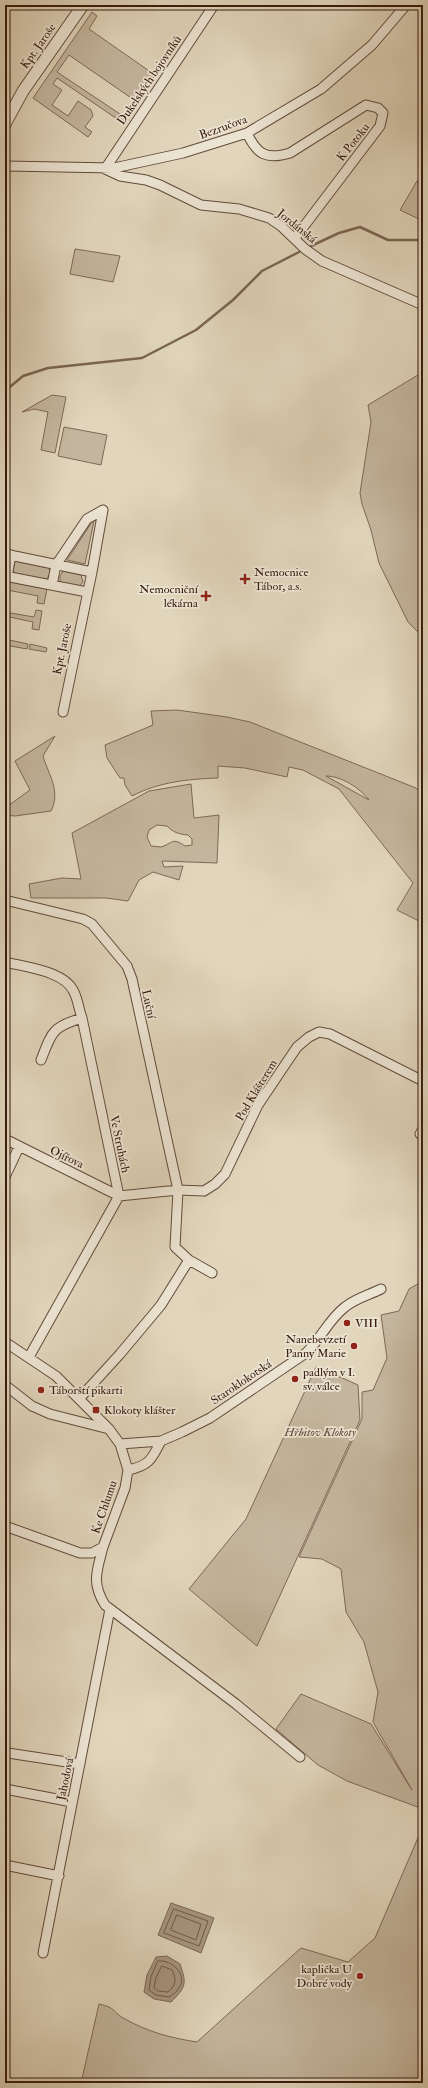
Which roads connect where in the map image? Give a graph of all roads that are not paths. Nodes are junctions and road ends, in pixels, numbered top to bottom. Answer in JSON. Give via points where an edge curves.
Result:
{"nodes":[{"id":1,"x":83,"y":5,"type":"edge"},
{"id":2,"x":214,"y":5,"type":"edge"},
{"id":3,"x":406,"y":5,"type":"edge"},
{"id":4,"x":5,"y":124,"type":"edge"},
{"id":5,"x":247,"y":133,"type":"junction"},
{"id":6,"x":5,"y":166,"type":"edge"},
{"id":7,"x":105,"y":169,"type":"junction"},
{"id":8,"x":295,"y":238,"type":"junction"},
{"id":9,"x":423,"y":305,"type":"edge"},
{"id":10,"x":8,"y":555,"type":"edge"},
{"id":11,"x":56,"y":565,"type":"junction"},
{"id":12,"x":92,"y":572,"type":"junction"},
{"id":13,"x":6,"y":576,"type":"edge"},
{"id":14,"x":52,"y":585,"type":"junction"},
{"id":15,"x":87,"y":592,"type":"junction"},
{"id":16,"x":63,"y":712,"type":"dead end"},
{"id":17,"x":5,"y":900,"type":"edge"},
{"id":18,"x":5,"y":962,"type":"edge"},
{"id":19,"x":82,"y":1018,"type":"junction"},
{"id":20,"x":41,"y":1060,"type":"dead end"},
{"id":21,"x":423,"y":1081,"type":"edge"},
{"id":22,"x":5,"y":1139,"type":"edge"},
{"id":23,"x":19,"y":1147,"type":"junction"},
{"id":24,"x":5,"y":1177,"type":"edge"},
{"id":25,"x":178,"y":1190,"type":"junction"},
{"id":26,"x":119,"y":1196,"type":"junction"},
{"id":27,"x":189,"y":1260,"type":"junction"},
{"id":28,"x":212,"y":1273,"type":"dead end"},
{"id":29,"x":381,"y":1289,"type":"dead end"},
{"id":30,"x":5,"y":1342,"type":"edge"},
{"id":31,"x":29,"y":1357,"type":"junction"},
{"id":32,"x":5,"y":1386,"type":"edge"},
{"id":33,"x":79,"y":1399,"type":"junction"},
{"id":34,"x":109,"y":1429,"type":"junction"},
{"id":35,"x":161,"y":1441,"type":"junction"},
{"id":36,"x":120,"y":1444,"type":"junction"},
{"id":37,"x":128,"y":1470,"type":"junction"},
{"id":38,"x":5,"y":1526,"type":"edge"},
{"id":39,"x":103,"y":1547,"type":"junction"},
{"id":40,"x":110,"y":1609,"type":"junction"},
{"id":41,"x":8,"y":1753,"type":"dead end"},
{"id":42,"x":300,"y":1757,"type":"dead end"},
{"id":43,"x":80,"y":1764,"type":"junction"},
{"id":44,"x":5,"y":1789,"type":"edge"},
{"id":45,"x":72,"y":1802,"type":"junction"},
{"id":46,"x":5,"y":1865,"type":"edge"},
{"id":47,"x":59,"y":1876,"type":"junction"},
{"id":48,"x":43,"y":1953,"type":"dead end"}],
"edges":[{"from":1,"to":4,"type":"street","name":"Kpt. Jaroše","via":[[23,91]]},
{"from":2,"to":7,"type":"street","name":"Dukelských bojovníků"},
{"from":3,"to":5,"type":"street","name":"Bezručova","via":[[372,45],[321,89]]},
{"from":5,"to":7,"type":"street","name":"Bezručova","via":[[183,153]]},
{"from":5,"to":8,"type":"street","name":"K Potoku","via":[[252,144],[262,154],[279,156],[290,153],[366,105],[378,108],[383,113],[380,126]]},
{"from":6,"to":7,"type":"street","name":"Bezručova"},
{"from":7,"to":8,"type":"street","name":"Jordánská","via":[[120,176],[160,184],[201,205],[256,213],[269,218]]},
{"from":8,"to":9,"type":"street","name":"Jordánská","via":[[322,261]]},
{"from":10,"to":11,"type":"street"},
{"from":10,"to":13,"type":"street"},
{"from":11,"to":12,"type":"street"},
{"from":11,"to":12,"type":"street","name":"Kpt. Jaroše","via":[[87,519],[103,510]]},
{"from":11,"to":14,"type":"street"},
{"from":12,"to":15,"type":"street","name":"Kpt. Jaroše"},
{"from":13,"to":14,"type":"street"},
{"from":14,"to":15,"type":"street"},
{"from":15,"to":16,"type":"street","name":"Kpt. Jaroše"},
{"from":17,"to":25,"type":"street","name":"Luční","via":[[83,919],[92,924],[128,966]]},
{"from":18,"to":19,"type":"street","name":"Ve Struhách","via":[[64,979],[74,990]]},
{"from":19,"to":20,"type":"street","via":[[58,1026],[50,1036]]},
{"from":19,"to":26,"type":"street","name":"Ve Struhách"},
{"from":21,"to":25,"type":"street","name":"Pod Klášterem","via":[[330,1034],[319,1032],[308,1037],[297,1047],[258,1105],[225,1174],[204,1191]]},
{"from":22,"to":23,"type":"street","name":"Ojířova"},
{"from":23,"to":24,"type":"street"},
{"from":23,"to":26,"type":"street","name":"Ojířova"},
{"from":25,"to":26,"type":"street","name":"Pod Klášterem"},
{"from":25,"to":27,"type":"street","name":"Luční","via":[[176,1247]]},
{"from":26,"to":31,"type":"street"},
{"from":27,"to":28,"type":"street","name":"Luční"},
{"from":27,"to":33,"type":"street","via":[[161,1305]]},
{"from":29,"to":35,"type":"street","name":"Staroklokotská","via":[[343,1308],[306,1353],[210,1418]]},
{"from":30,"to":31,"type":"street"},
{"from":31,"to":33,"type":"street","via":[[56,1376]]},
{"from":32,"to":34,"type":"street","via":[[32,1406],[50,1414]]},
{"from":33,"to":34,"type":"street"},
{"from":34,"to":36,"type":"street"},
{"from":35,"to":36,"type":"street","name":"Staroklokotská"},
{"from":35,"to":37,"type":"street","via":[[152,1458],[142,1468]]},
{"from":36,"to":37,"type":"street","name":"Ke Chlumu"},
{"from":37,"to":39,"type":"street","name":"Ke Chlumu","via":[[125,1488]]},
{"from":38,"to":39,"type":"street","name":"Ke Chlumu","via":[[80,1553],[92,1553]]},
{"from":39,"to":40,"type":"street","via":[[95,1580],[98,1594]]},
{"from":40,"to":42,"type":"street","via":[[236,1704]]},
{"from":40,"to":43,"type":"street","name":"Jahodová"},
{"from":41,"to":43,"type":"street"},
{"from":43,"to":45,"type":"street","name":"Jahodová"},
{"from":44,"to":45,"type":"street"},
{"from":45,"to":47,"type":"street","name":"Jahodová"},
{"from":46,"to":47,"type":"street"},
{"from":47,"to":48,"type":"street","name":"Jahodová"}]}
